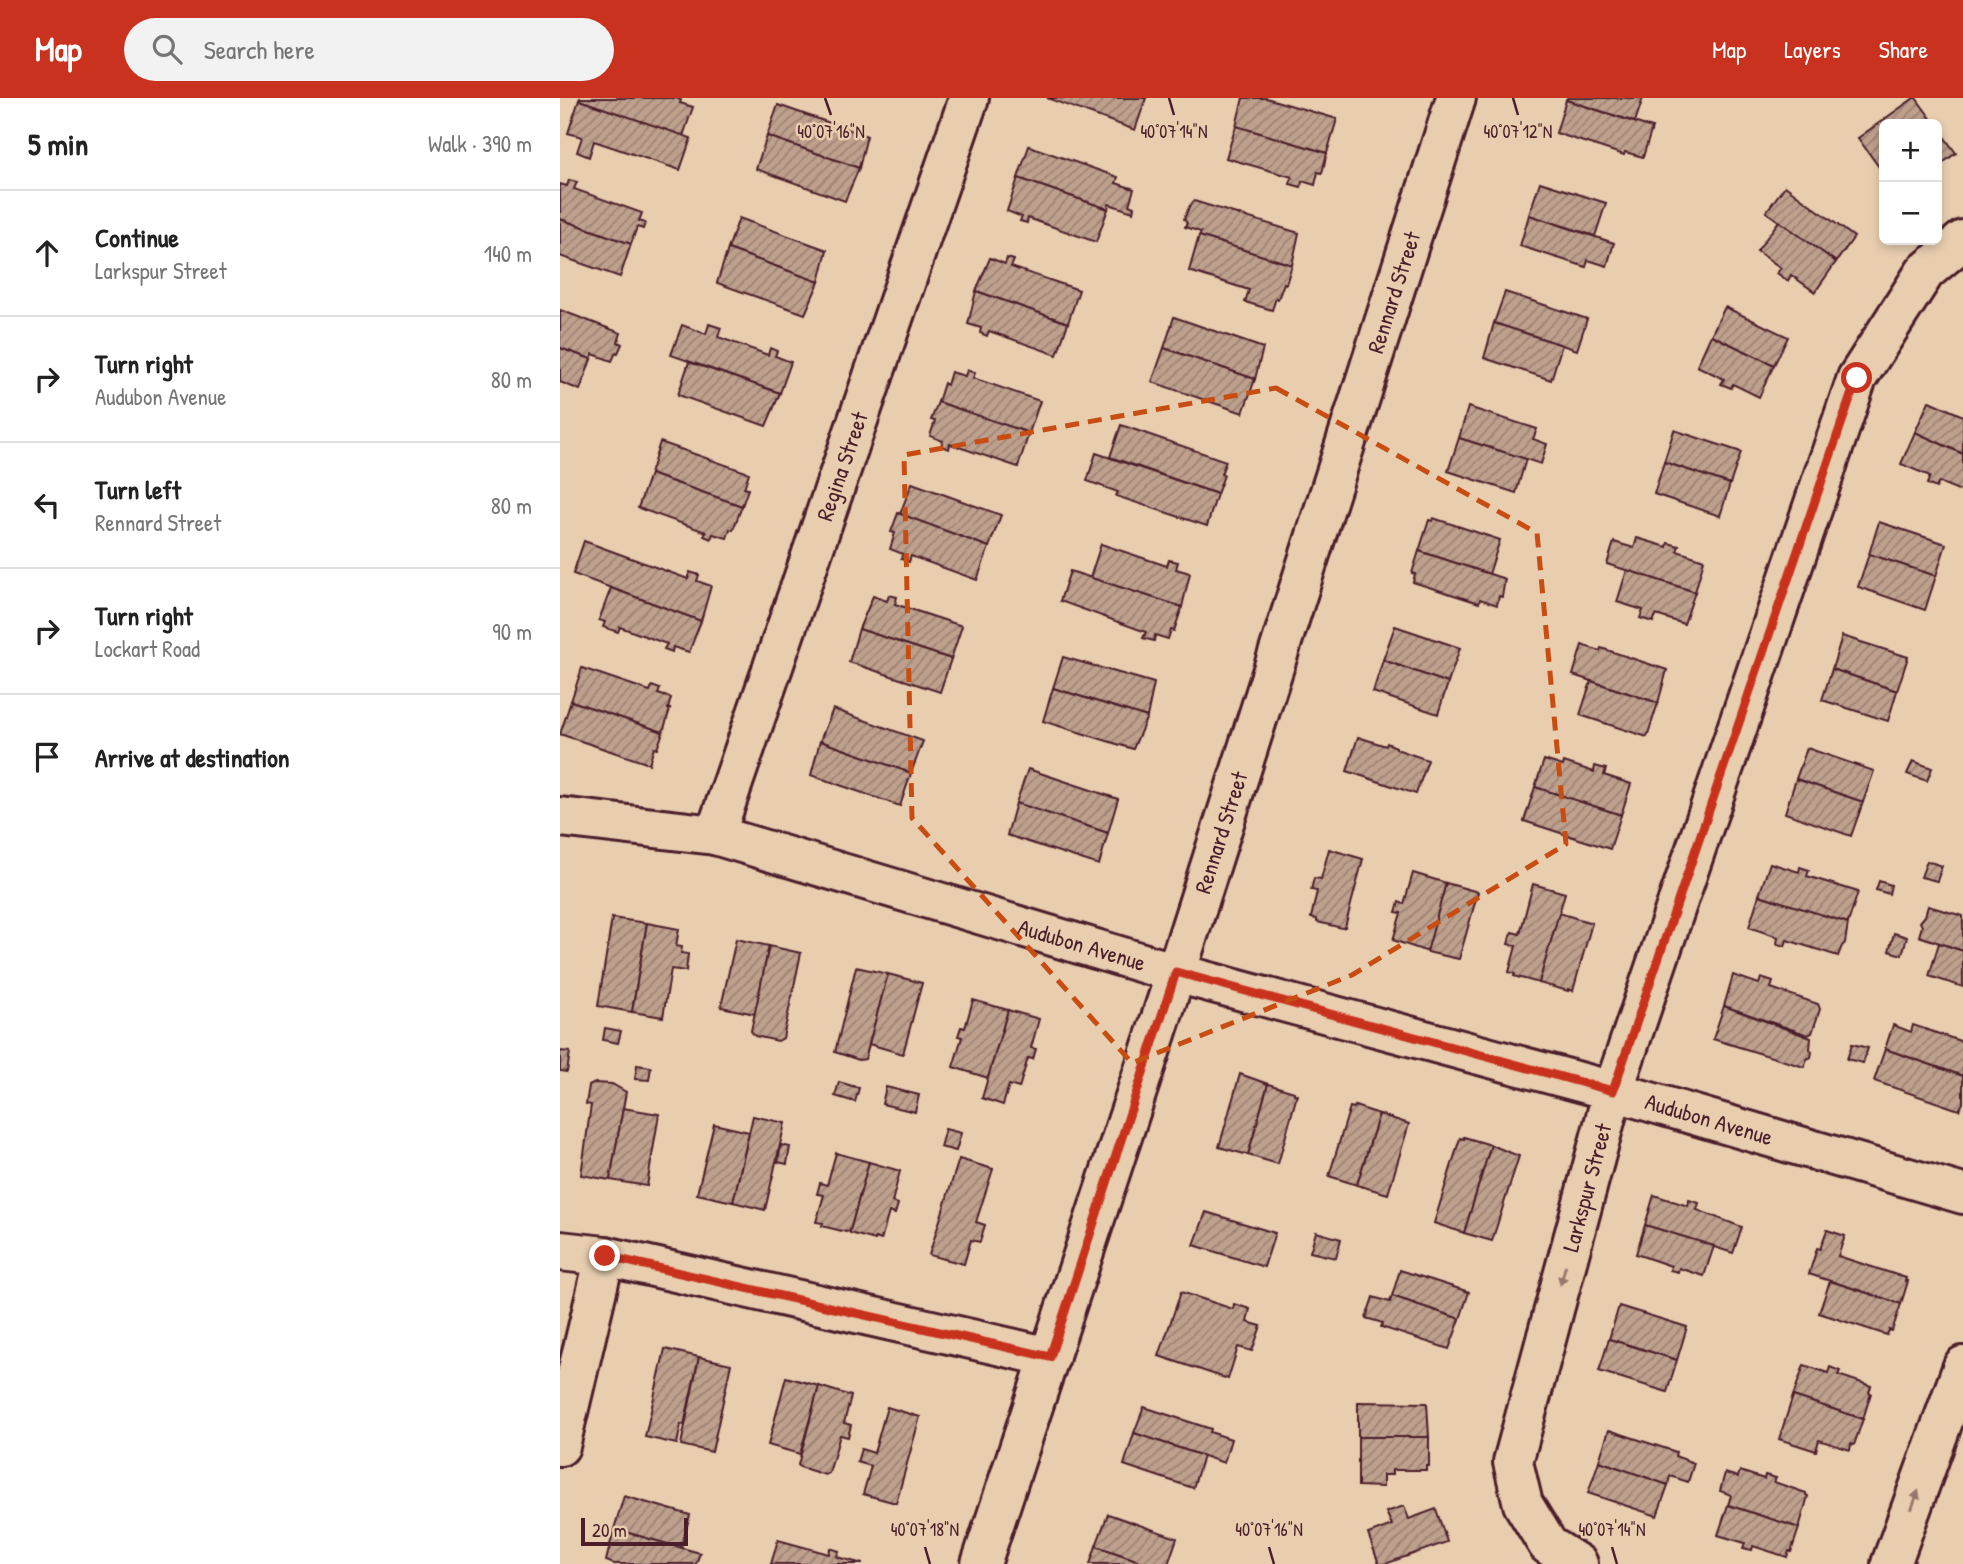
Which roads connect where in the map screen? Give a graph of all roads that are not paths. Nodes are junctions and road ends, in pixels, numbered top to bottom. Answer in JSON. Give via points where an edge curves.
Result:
{"nodes":[{"id":1,"x":969,"y":98,"type":"edge"},
{"id":2,"x":1456,"y":98,"type":"edge"},
{"id":3,"x":1963,"y":240,"type":"edge"},
{"id":4,"x":560,"y":817,"type":"edge"},
{"id":5,"x":716,"y":835,"type":"junction"},
{"id":6,"x":1176,"y":972,"type":"junction"},
{"id":7,"x":1613,"y":1091,"type":"junction"},
{"id":8,"x":1963,"y":1194,"type":"edge"},
{"id":9,"x":560,"y":1251,"type":"edge"},
{"id":10,"x":605,"y":1256,"type":"junction"},
{"id":11,"x":1050,"y":1357,"type":"junction"},
{"id":12,"x":1963,"y":1366,"type":"edge"},
{"id":13,"x":560,"y":1446,"type":"edge"},
{"id":14,"x":981,"y":1564,"type":"edge"},
{"id":15,"x":1578,"y":1564,"type":"edge"},
{"id":16,"x":1891,"y":1564,"type":"edge"}],
"edges":[{"from":1,"to":5,"type":"street","name":"Regina Street"},
{"from":2,"to":6,"type":"street","name":"Rennard Street"},
{"from":3,"to":7,"type":"street","name":"Larkspur Street","via":[[1925,272],[1857,378]]},
{"from":4,"to":5,"type":"street","name":"Audubon Avenue"},
{"from":5,"to":6,"type":"street","name":"Audubon Avenue"},
{"from":6,"to":7,"type":"street","name":"Audubon Avenue"},
{"from":6,"to":11,"type":"street","name":"Rennard Street"},
{"from":7,"to":8,"type":"street","name":"Audubon Avenue"},
{"from":7,"to":15,"type":"street","name":"Larkspur Street","one_way":true,"via":[[1513,1462],[1523,1504],[1548,1545]]},
{"from":9,"to":10,"type":"street"},
{"from":10,"to":11,"type":"street"},
{"from":10,"to":13,"type":"street"},
{"from":11,"to":14,"type":"street","name":"Rennard Street"},
{"from":16,"to":12,"type":"street","one_way":true}]}
